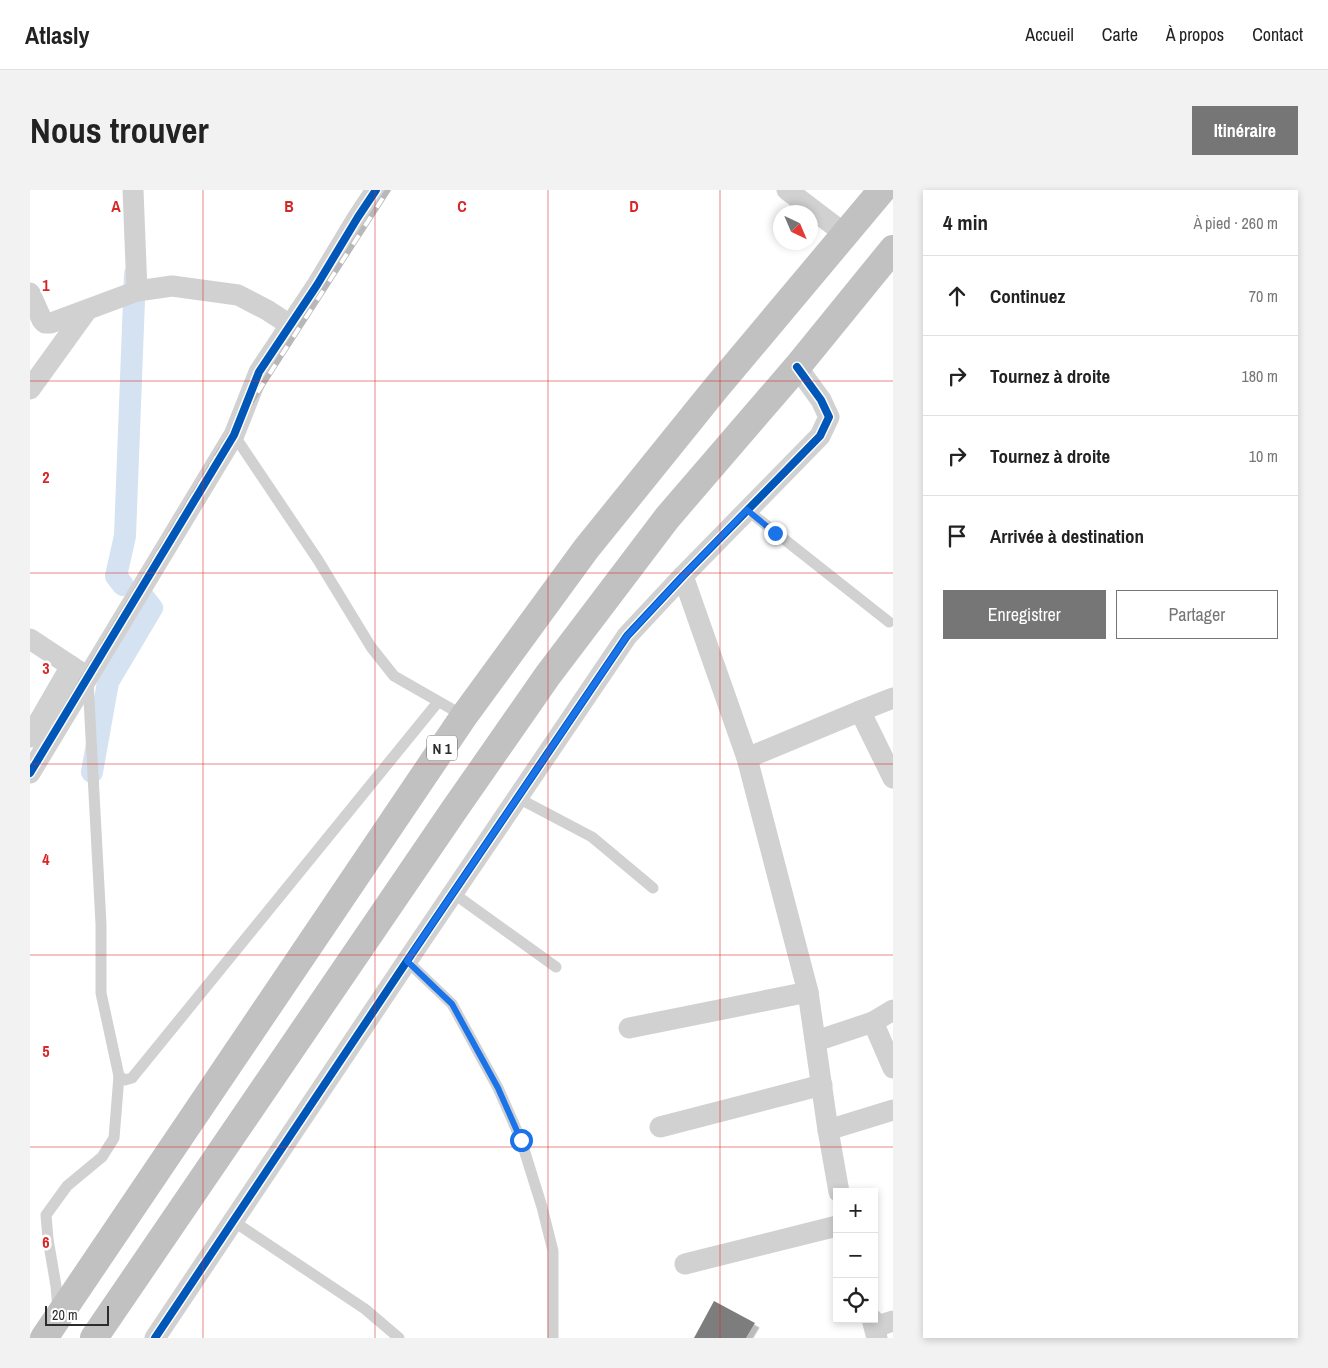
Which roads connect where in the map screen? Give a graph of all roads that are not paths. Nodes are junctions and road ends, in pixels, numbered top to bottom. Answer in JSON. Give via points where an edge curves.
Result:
{"nodes":[{"id":1,"x":133,"y":190,"type":"edge"},
{"id":2,"x":376,"y":190,"type":"edge"},
{"id":3,"x":787,"y":190,"type":"edge"},
{"id":4,"x":882,"y":190,"type":"edge"},
{"id":5,"x":845,"y":234,"type":"junction"},
{"id":6,"x":893,"y":249,"type":"edge"},
{"id":7,"x":137,"y":291,"type":"junction"},
{"id":8,"x":31,"y":299,"type":"edge"},
{"id":9,"x":87,"y":310,"type":"junction"},
{"id":10,"x":290,"y":325,"type":"junction"},
{"id":11,"x":797,"y":367,"type":"junction"},
{"id":12,"x":30,"y":389,"type":"edge"},
{"id":13,"x":234,"y":435,"type":"junction"},
{"id":14,"x":747,"y":510,"type":"junction"},
{"id":15,"x":683,"y":576,"type":"junction"},
{"id":16,"x":889,"y":622,"type":"dead end"},
{"id":17,"x":30,"y":639,"type":"edge"},
{"id":18,"x":79,"y":672,"type":"junction"},
{"id":19,"x":893,"y":698,"type":"edge"},
{"id":20,"x":438,"y":702,"type":"junction"},
{"id":21,"x":860,"y":710,"type":"junction"},
{"id":22,"x":464,"y":716,"type":"junction"},
{"id":23,"x":30,"y":737,"type":"edge"},
{"id":24,"x":747,"y":758,"type":"junction"},
{"id":25,"x":30,"y":773,"type":"edge"},
{"id":26,"x":893,"y":778,"type":"edge"},
{"id":27,"x":518,"y":798,"type":"junction"},
{"id":28,"x":653,"y":888,"type":"dead end"},
{"id":29,"x":453,"y":893,"type":"junction"},
{"id":30,"x":407,"y":961,"type":"junction"},
{"id":31,"x":556,"y":967,"type":"dead end"},
{"id":32,"x":808,"y":992,"type":"junction"},
{"id":33,"x":893,"y":1010,"type":"edge"},
{"id":34,"x":873,"y":1022,"type":"junction"},
{"id":35,"x":629,"y":1028,"type":"dead end"},
{"id":36,"x":816,"y":1041,"type":"junction"},
{"id":37,"x":893,"y":1068,"type":"edge"},
{"id":38,"x":119,"y":1076,"type":"junction"},
{"id":39,"x":822,"y":1086,"type":"junction"},
{"id":40,"x":893,"y":1110,"type":"edge"},
{"id":41,"x":660,"y":1128,"type":"dead end"},
{"id":42,"x":828,"y":1130,"type":"junction"},
{"id":43,"x":838,"y":1188,"type":"edge"},
{"id":44,"x":234,"y":1221,"type":"junction"},
{"id":45,"x":833,"y":1227,"type":"edge"},
{"id":46,"x":685,"y":1264,"type":"dead end"},
{"id":47,"x":51,"y":1327,"type":"edge"},
{"id":48,"x":94,"y":1338,"type":"edge"},
{"id":49,"x":155,"y":1338,"type":"edge"},
{"id":50,"x":399,"y":1338,"type":"edge"},
{"id":51,"x":553,"y":1338,"type":"edge"}],
"edges":[{"from":1,"to":7,"type":"street"},
{"from":2,"to":10,"type":"street"},
{"from":3,"to":5,"type":"street"},
{"from":4,"to":5,"type":"highway","number":"N 1"},
{"from":5,"to":22,"type":"highway","number":"N 1","via":[[586,549]]},
{"from":6,"to":11,"type":"highway"},
{"from":7,"to":9,"type":"street"},
{"from":7,"to":10,"type":"street","via":[[172,286],[238,295]]},
{"from":8,"to":9,"type":"street","via":[[45,322],[51,323]]},
{"from":9,"to":12,"type":"street"},
{"from":10,"to":13,"type":"street","via":[[259,372]]},
{"from":11,"to":14,"type":"street","via":[[829,417],[820,436]]},
{"from":11,"to":48,"type":"highway","via":[[668,518],[548,675]]},
{"from":13,"to":18,"type":"street"},
{"from":13,"to":20,"type":"lane","via":[[318,560],[371,647],[394,676]]},
{"from":14,"to":15,"type":"street"},
{"from":14,"to":16,"type":"lane"},
{"from":15,"to":24,"type":"street"},
{"from":15,"to":27,"type":"street","via":[[627,636]]},
{"from":17,"to":18,"type":"street"},
{"from":18,"to":23,"type":"street"},
{"from":18,"to":25,"type":"street"},
{"from":18,"to":38,"type":"lane","via":[[101,924],[101,993]]},
{"from":19,"to":21,"type":"street"},
{"from":20,"to":22,"type":"lane"},
{"from":20,"to":38,"type":"lane","via":[[132,1078],[125,1080]]},
{"from":21,"to":24,"type":"street"},
{"from":21,"to":26,"type":"street"},
{"from":22,"to":47,"type":"highway","number":"N 1"},
{"from":24,"to":32,"type":"street"},
{"from":27,"to":28,"type":"lane","via":[[592,837]]},
{"from":27,"to":29,"type":"street"},
{"from":29,"to":30,"type":"street"},
{"from":29,"to":31,"type":"lane"},
{"from":30,"to":44,"type":"street"},
{"from":30,"to":51,"type":"lane","via":[[452,1004],[498,1088],[521,1140],[553,1250]]},
{"from":32,"to":35,"type":"street"},
{"from":32,"to":36,"type":"street"},
{"from":33,"to":34,"type":"street"},
{"from":34,"to":36,"type":"street"},
{"from":34,"to":37,"type":"street"},
{"from":36,"to":39,"type":"street"},
{"from":38,"to":47,"type":"lane","via":[[114,1138],[102,1157],[67,1186],[46,1215],[56,1286]]},
{"from":39,"to":41,"type":"street"},
{"from":39,"to":42,"type":"street"},
{"from":40,"to":42,"type":"street"},
{"from":42,"to":43,"type":"street"},
{"from":44,"to":49,"type":"street"},
{"from":44,"to":50,"type":"lane","via":[[365,1309]]},
{"from":45,"to":46,"type":"street"}]}
